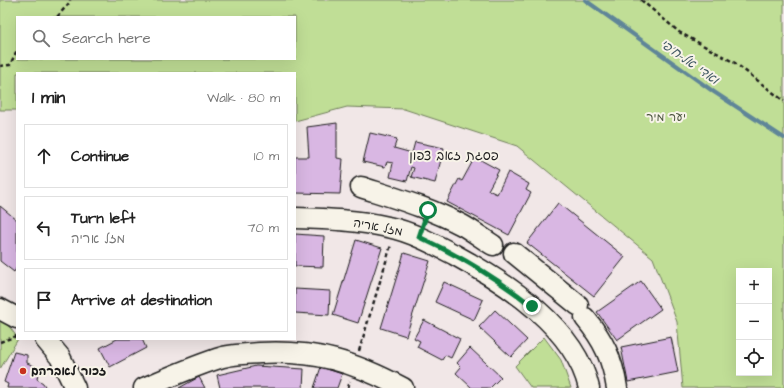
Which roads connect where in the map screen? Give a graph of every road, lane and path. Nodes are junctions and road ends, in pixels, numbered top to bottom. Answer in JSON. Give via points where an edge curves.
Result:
{"nodes":[{"id":1,"x":70,"y":0,"type":"edge"},
{"id":2,"x":641,"y":0,"type":"edge"},
{"id":3,"x":58,"y":16,"type":"edge"},
{"id":4,"x":16,"y":52,"type":"edge"},
{"id":5,"x":0,"y":66,"type":"edge"},
{"id":6,"x":784,"y":101,"type":"edge"},
{"id":7,"x":361,"y":187,"type":"dead end"},
{"id":8,"x":428,"y":210,"type":"junction"},
{"id":9,"x":296,"y":218,"type":"edge"},
{"id":10,"x":396,"y":229,"type":"junction"},
{"id":11,"x":419,"y":237,"type":"junction"},
{"id":12,"x":493,"y":245,"type":"dead end"},
{"id":13,"x":514,"y":253,"type":"dead end"},
{"id":14,"x":544,"y":278,"type":"junction"},
{"id":15,"x":525,"y":300,"type":"junction"},
{"id":16,"x":0,"y":309,"type":"edge"},
{"id":17,"x":16,"y":317,"type":"edge"},
{"id":18,"x":16,"y":336,"type":"edge"},
{"id":19,"x":46,"y":340,"type":"edge"},
{"id":20,"x":0,"y":342,"type":"edge"},
{"id":21,"x":355,"y":365,"type":"junction"},
{"id":22,"x":76,"y":388,"type":"edge"},
{"id":23,"x":144,"y":388,"type":"edge"},
{"id":24,"x":348,"y":388,"type":"edge"},
{"id":25,"x":403,"y":388,"type":"edge"},
{"id":26,"x":589,"y":388,"type":"edge"},
{"id":27,"x":617,"y":388,"type":"edge"}],
"edges":[{"from":1,"to":3,"type":"path"},
{"from":2,"to":6,"type":"path","via":[[679,32],[735,63]]},
{"from":4,"to":5,"type":"path","via":[[10,65]]},
{"from":7,"to":8,"type":"street"},
{"from":8,"to":11,"type":"street"},
{"from":8,"to":12,"type":"street","via":[[464,226]]},
{"from":9,"to":10,"type":"street","name":"מזל אריה","via":[[356,222]]},
{"from":10,"to":11,"type":"street","name":"מזל אריה"},
{"from":10,"to":21,"type":"path"},
{"from":11,"to":15,"type":"street","name":"מזל אריה","via":[[479,268]]},
{"from":13,"to":14,"type":"street"},
{"from":14,"to":15,"type":"street"},
{"from":14,"to":27,"type":"street","via":[[582,311],[600,336],[608,350]]},
{"from":15,"to":26,"type":"street","name":"מזל אריה","via":[[564,340],[577,358]]},
{"from":16,"to":17,"type":"street"},
{"from":18,"to":20,"type":"path"},
{"from":19,"to":22,"type":"street","via":[[60,357]]},
{"from":21,"to":23,"type":"street","via":[[309,354],[248,354],[225,357]]},
{"from":21,"to":24,"type":"path"},
{"from":21,"to":25,"type":"street"}]}
